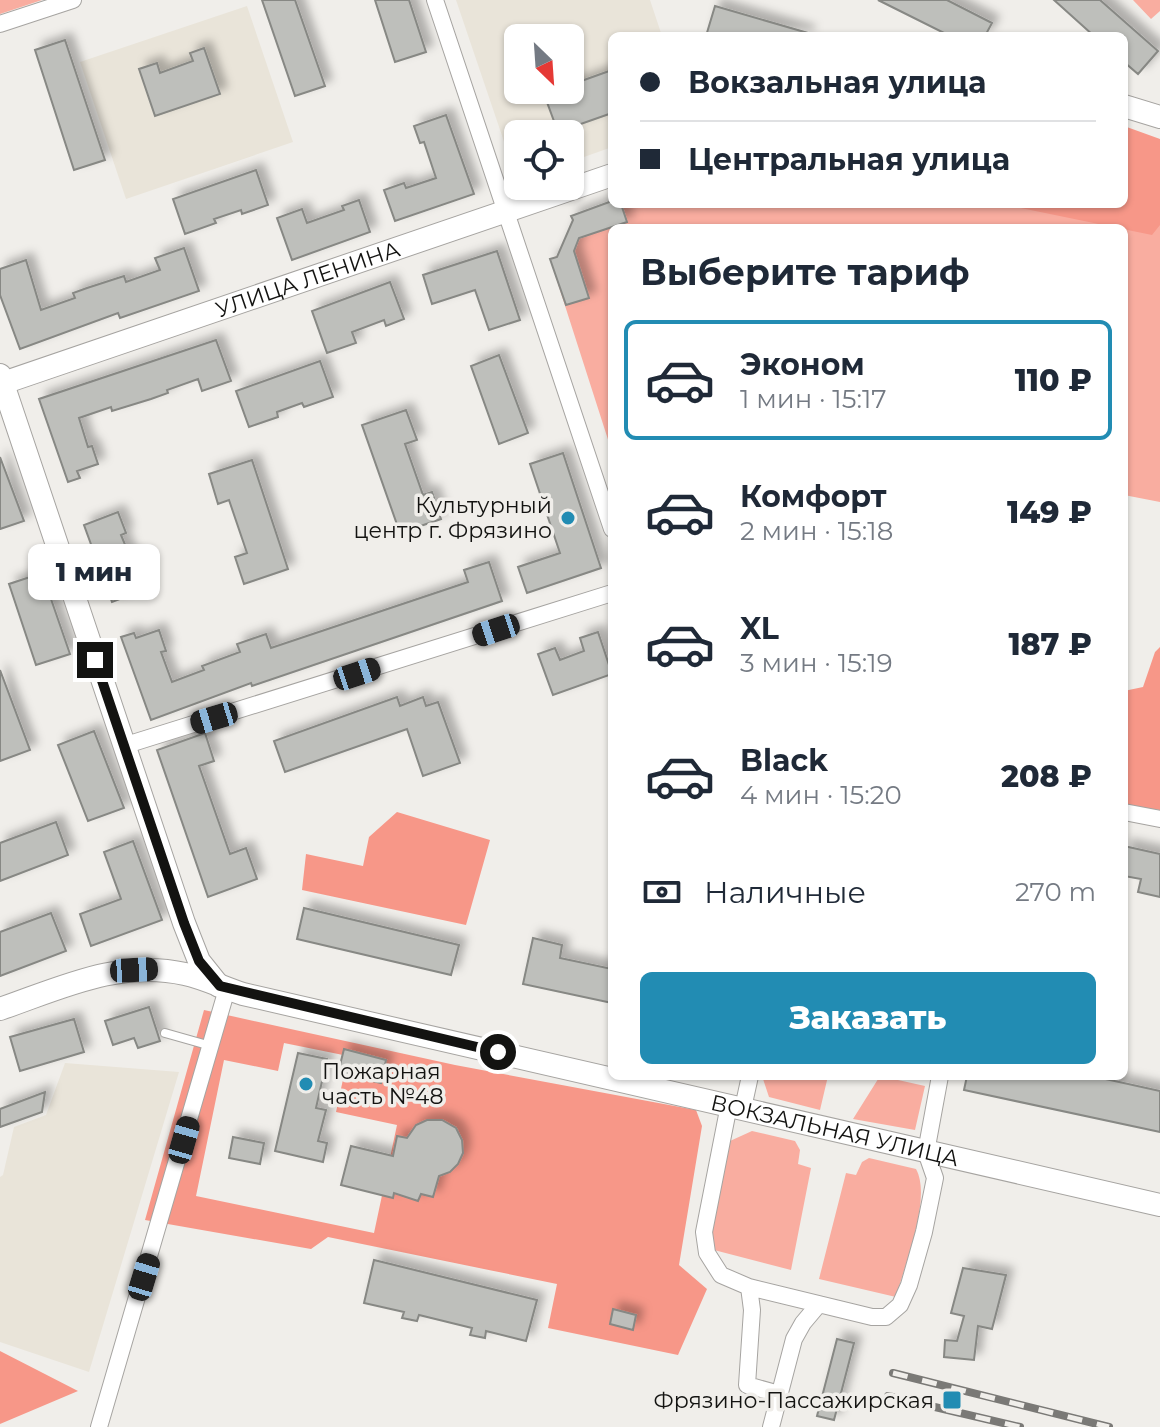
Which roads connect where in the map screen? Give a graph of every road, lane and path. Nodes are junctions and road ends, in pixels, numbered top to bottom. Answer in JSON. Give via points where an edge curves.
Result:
{"nodes":[{"id":1,"x":73,"y":0,"type":"edge"},
{"id":2,"x":435,"y":0,"type":"edge"},
{"id":3,"x":0,"y":24,"type":"edge"},
{"id":4,"x":1128,"y":107,"type":"edge"},
{"id":5,"x":1160,"y":117,"type":"edge"},
{"id":6,"x":608,"y":176,"type":"edge"},
{"id":7,"x":506,"y":211,"type":"junction"},
{"id":8,"x":1,"y":379,"type":"edge"},
{"id":9,"x":6,"y":415,"type":"edge"},
{"id":10,"x":608,"y":517,"type":"edge"},
{"id":11,"x":608,"y":594,"type":"edge"},
{"id":12,"x":123,"y":746,"type":"junction"},
{"id":13,"x":1128,"y":813,"type":"edge"},
{"id":14,"x":1160,"y":819,"type":"edge"},
{"id":15,"x":187,"y":928,"type":"junction"},
{"id":16,"x":151,"y":969,"type":"junction"},
{"id":17,"x":223,"y":988,"type":"junction"},
{"id":18,"x":0,"y":1009,"type":"edge"},
{"id":19,"x":165,"y":1033,"type":"dead end"},
{"id":20,"x":211,"y":1046,"type":"junction"},
{"id":21,"x":608,"y":1072,"type":"edge"},
{"id":22,"x":645,"y":1080,"type":"edge"},
{"id":23,"x":748,"y":1080,"type":"edge"},
{"id":24,"x":939,"y":1080,"type":"edge"},
{"id":25,"x":736,"y":1106,"type":"junction"},
{"id":26,"x":926,"y":1152,"type":"junction"},
{"id":27,"x":1160,"y":1205,"type":"edge"},
{"id":28,"x":749,"y":1287,"type":"junction"},
{"id":29,"x":819,"y":1304,"type":"junction"},
{"id":30,"x":779,"y":1394,"type":"junction"},
{"id":31,"x":99,"y":1427,"type":"edge"},
{"id":32,"x":771,"y":1427,"type":"edge"}],
"edges":[{"from":1,"to":3,"type":"street"},
{"from":2,"to":7,"type":"street"},
{"from":4,"to":5,"type":"street"},
{"from":6,"to":7,"type":"street","name":"УЛИЦА ЛЕНИНА"},
{"from":7,"to":8,"type":"street","name":"УЛИЦА ЛЕНИНА"},
{"from":7,"to":10,"type":"street"},
{"from":8,"to":9,"type":"street"},
{"from":9,"to":12,"type":"street"},
{"from":11,"to":12,"type":"street"},
{"from":12,"to":15,"type":"street"},
{"from":13,"to":14,"type":"street"},
{"from":15,"to":16,"type":"street","via":[[176,958]]},
{"from":15,"to":17,"type":"street","via":[[199,961]]},
{"from":16,"to":17,"type":"street","name":"ВОКЗАЛЬНАЯ УЛИЦА","via":[[186,974]]},
{"from":16,"to":18,"type":"street","name":"ВОКЗАЛЬНАЯ УЛИЦА","via":[[117,970]]},
{"from":17,"to":20,"type":"street"},
{"from":17,"to":21,"type":"street","name":"ВОКЗАЛЬНАЯ УЛИЦА"},
{"from":19,"to":20,"type":"lane"},
{"from":20,"to":31,"type":"street"},
{"from":22,"to":25,"type":"street","name":"ВОКЗАЛЬНАЯ УЛИЦА"},
{"from":23,"to":25,"type":"street"},
{"from":24,"to":26,"type":"street"},
{"from":25,"to":26,"type":"street","name":"ВОКЗАЛЬНАЯ УЛИЦА"},
{"from":25,"to":28,"type":"street","via":[[704,1232],[707,1253],[721,1275]]},
{"from":26,"to":27,"type":"street","name":"ВОКЗАЛЬНАЯ УЛИЦА"},
{"from":26,"to":29,"type":"street","via":[[935,1178],[900,1305],[878,1318]]},
{"from":28,"to":29,"type":"street"},
{"from":28,"to":30,"type":"street","via":[[747,1385]]},
{"from":29,"to":30,"type":"street","via":[[794,1339]]},
{"from":30,"to":32,"type":"street"}]}
